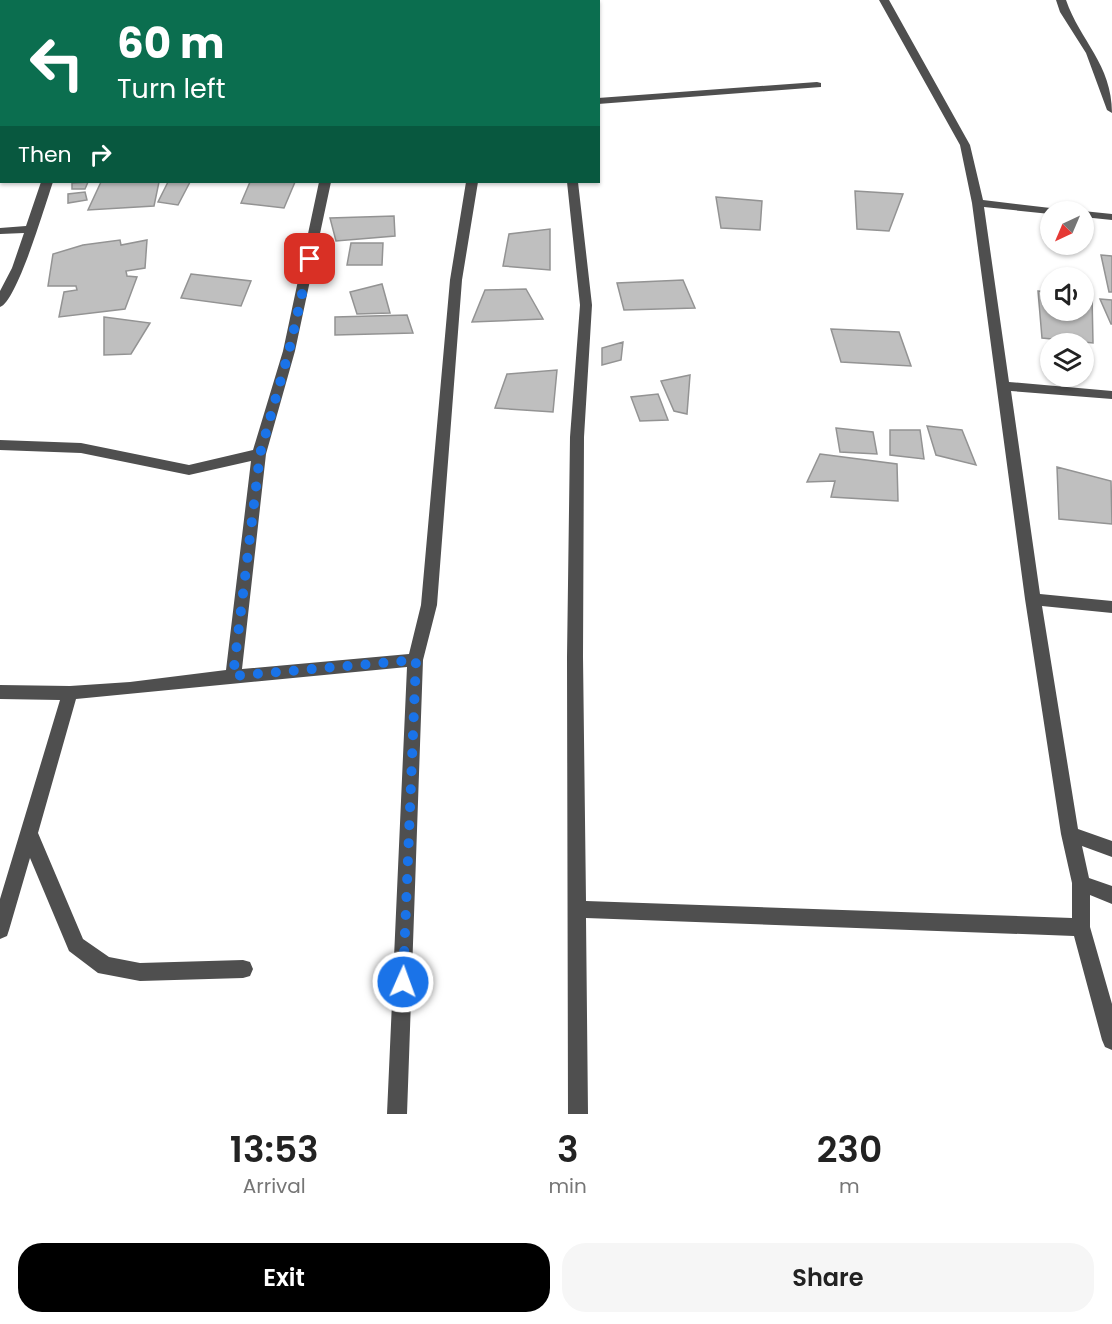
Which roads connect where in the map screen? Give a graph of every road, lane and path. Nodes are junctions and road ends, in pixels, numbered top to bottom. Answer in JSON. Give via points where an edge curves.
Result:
{"nodes":[{"id":1,"x":884,"y":0,"type":"edge"},
{"id":2,"x":1061,"y":0,"type":"edge"},
{"id":3,"x":818,"y":85,"type":"dead end"},
{"id":4,"x":600,"y":101,"type":"edge"},
{"id":5,"x":1112,"y":110,"type":"edge"},
{"id":6,"x":47,"y":183,"type":"edge"},
{"id":7,"x":325,"y":183,"type":"edge"},
{"id":8,"x":472,"y":183,"type":"edge"},
{"id":9,"x":572,"y":183,"type":"edge"},
{"id":10,"x":978,"y":203,"type":"junction"},
{"id":11,"x":1040,"y":210,"type":"edge"},
{"id":12,"x":1094,"y":215,"type":"edge"},
{"id":13,"x":1112,"y":217,"type":"edge"},
{"id":14,"x":31,"y":229,"type":"junction"},
{"id":15,"x":0,"y":231,"type":"edge"},
{"id":16,"x":0,"y":303,"type":"edge"},
{"id":17,"x":1003,"y":386,"type":"junction"},
{"id":18,"x":1112,"y":395,"type":"edge"},
{"id":19,"x":0,"y":445,"type":"edge"},
{"id":20,"x":260,"y":454,"type":"junction"},
{"id":21,"x":1033,"y":598,"type":"junction"},
{"id":22,"x":1112,"y":607,"type":"edge"},
{"id":23,"x":416,"y":660,"type":"junction"},
{"id":24,"x":233,"y":676,"type":"junction"},
{"id":25,"x":0,"y":692,"type":"edge"},
{"id":26,"x":70,"y":693,"type":"junction"},
{"id":27,"x":29,"y":833,"type":"junction"},
{"id":28,"x":1070,"y":834,"type":"junction"},
{"id":29,"x":1112,"y":849,"type":"edge"},
{"id":30,"x":1081,"y":883,"type":"junction"},
{"id":31,"x":1112,"y":895,"type":"edge"},
{"id":32,"x":576,"y":909,"type":"junction"},
{"id":33,"x":1081,"y":927,"type":"junction"},
{"id":34,"x":0,"y":930,"type":"edge"},
{"id":35,"x":243,"y":969,"type":"dead end"},
{"id":36,"x":1112,"y":1040,"type":"edge"},
{"id":37,"x":397,"y":1114,"type":"edge"},
{"id":38,"x":578,"y":1114,"type":"edge"}],
"edges":[{"from":1,"to":10,"type":"street","via":[[966,145]]},
{"from":2,"to":5,"type":"street","via":[[1091,53]]},
{"from":3,"to":4,"type":"street"},
{"from":6,"to":14,"type":"street"},
{"from":7,"to":20,"type":"street","via":[[289,351]]},
{"from":8,"to":23,"type":"street","via":[[456,280],[429,605]]},
{"from":9,"to":32,"type":"street","via":[[586,305],[577,437]]},
{"from":10,"to":11,"type":"street"},
{"from":10,"to":17,"type":"street"},
{"from":12,"to":13,"type":"street"},
{"from":14,"to":15,"type":"street"},
{"from":14,"to":16,"type":"street","via":[[18,268]]},
{"from":17,"to":18,"type":"street"},
{"from":17,"to":21,"type":"street"},
{"from":19,"to":20,"type":"street","via":[[81,448],[189,470]]},
{"from":20,"to":24,"type":"street"},
{"from":21,"to":22,"type":"street"},
{"from":21,"to":28,"type":"street"},
{"from":23,"to":24,"type":"street"},
{"from":23,"to":37,"type":"street"},
{"from":24,"to":26,"type":"street"},
{"from":25,"to":26,"type":"street"},
{"from":26,"to":27,"type":"street"},
{"from":27,"to":34,"type":"street"},
{"from":27,"to":35,"type":"street","via":[[76,945],[105,966],[140,972]]},
{"from":28,"to":29,"type":"street"},
{"from":28,"to":30,"type":"street"},
{"from":30,"to":31,"type":"street"},
{"from":30,"to":33,"type":"street"},
{"from":32,"to":33,"type":"street"},
{"from":32,"to":38,"type":"street"},
{"from":33,"to":36,"type":"street"}]}
